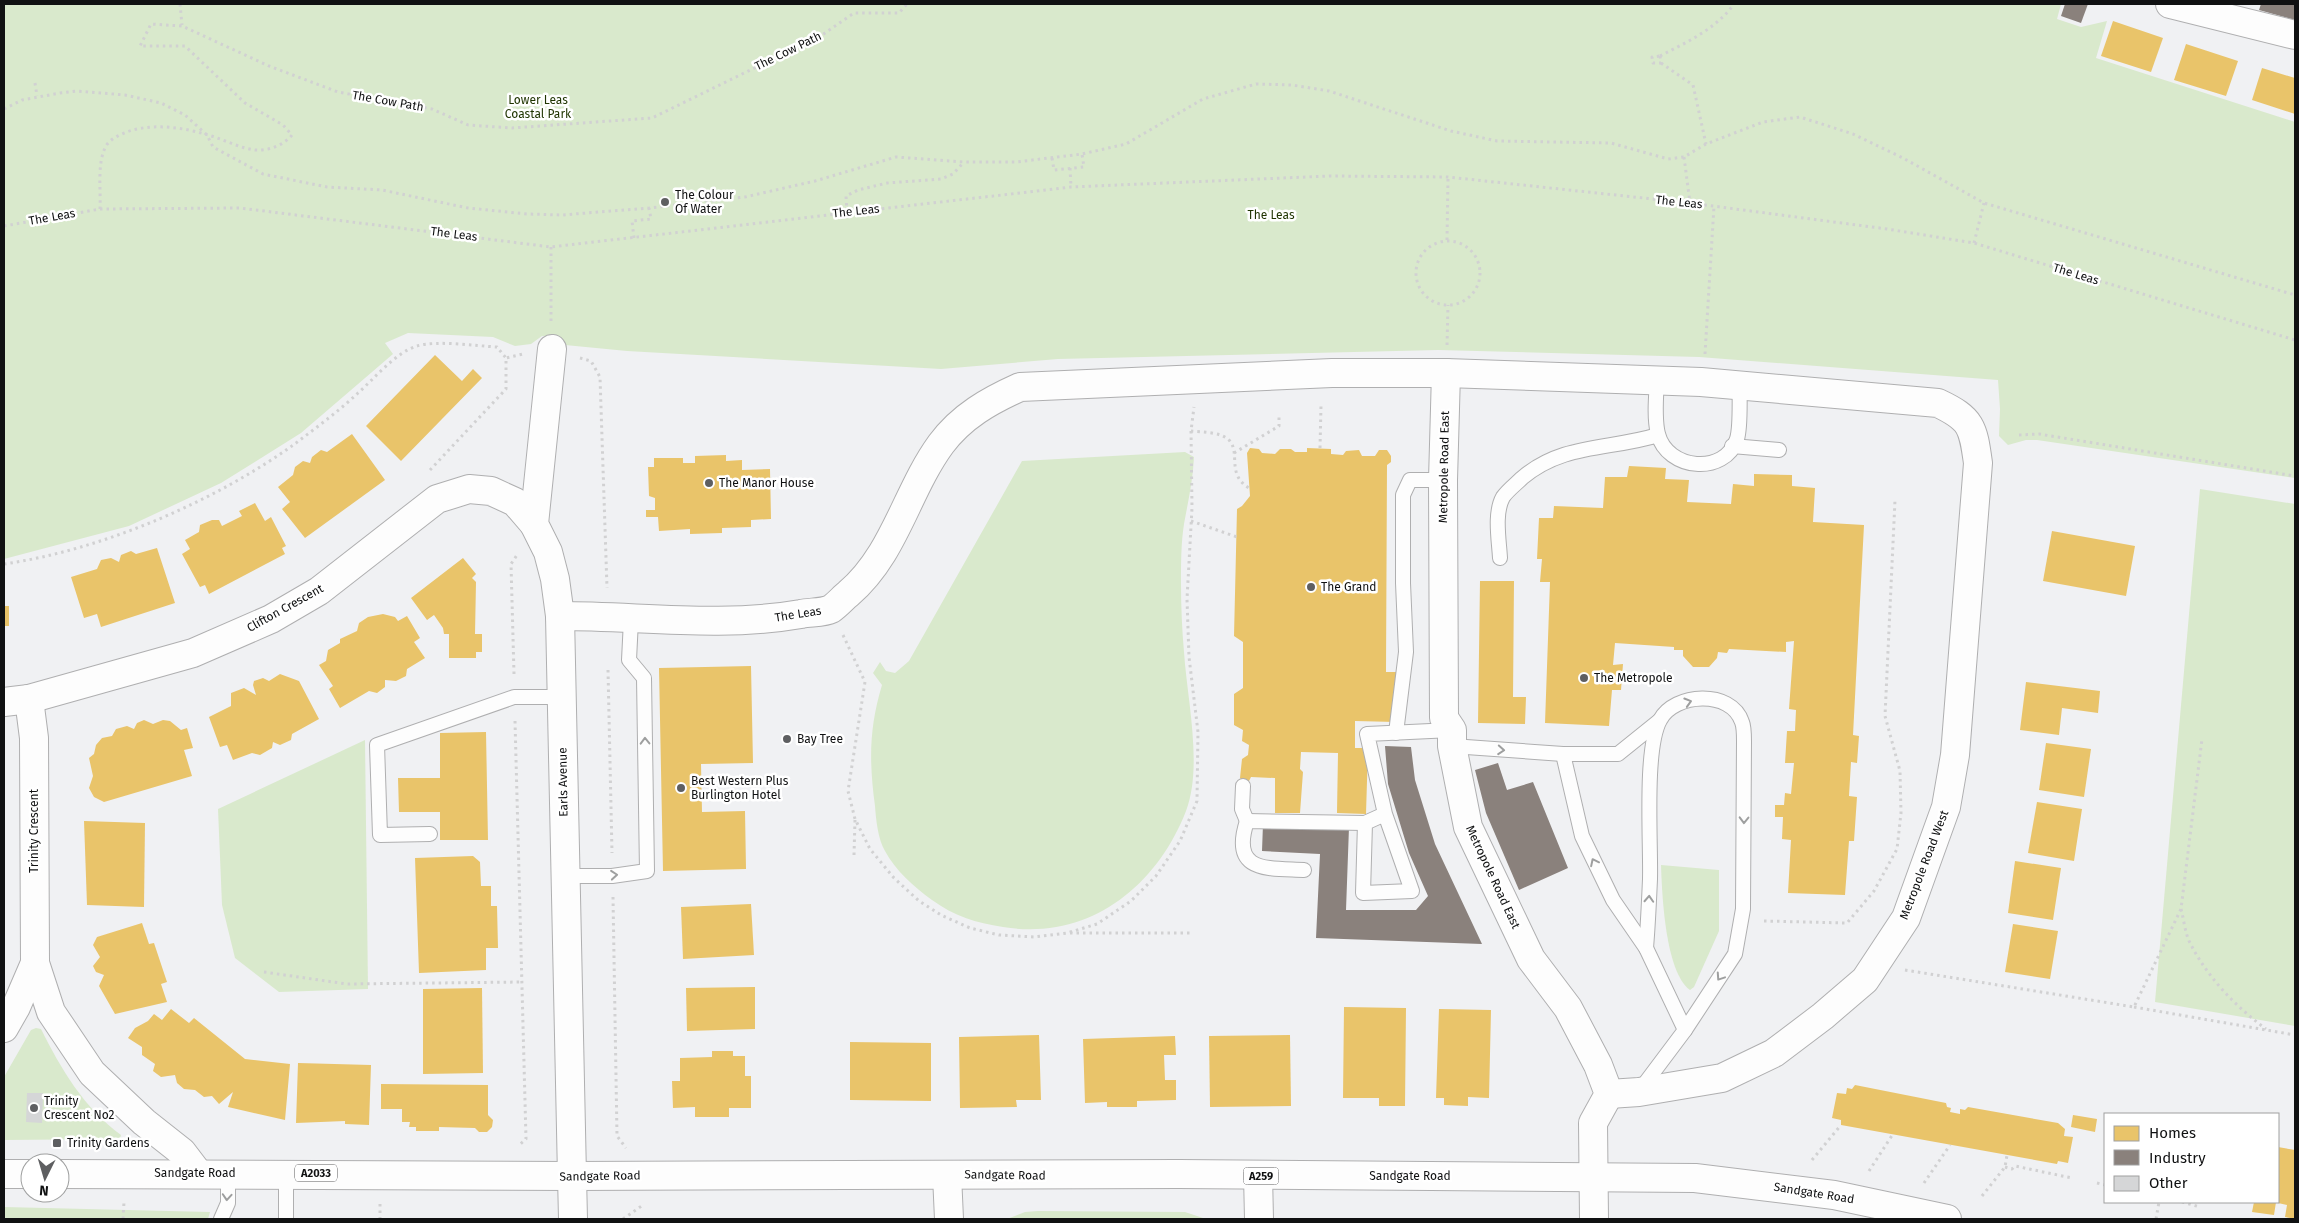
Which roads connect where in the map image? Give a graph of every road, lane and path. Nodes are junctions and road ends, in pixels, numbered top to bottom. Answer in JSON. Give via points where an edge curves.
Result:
{"nodes":[{"id":1,"x":180,"y":4,"type":"edge"},
{"id":2,"x":907,"y":4,"type":"edge"},
{"id":3,"x":1734,"y":4,"type":"edge"},
{"id":4,"x":2170,"y":4,"type":"edge"},
{"id":5,"x":182,"y":26,"type":"junction"},
{"id":6,"x":2295,"y":35,"type":"edge"},
{"id":7,"x":1660,"y":56,"type":"junction"},
{"id":8,"x":1661,"y":63,"type":"junction"},
{"id":9,"x":35,"y":83,"type":"dead end"},
{"id":10,"x":37,"y":96,"type":"junction"},
{"id":11,"x":4,"y":109,"type":"edge"},
{"id":12,"x":207,"y":134,"type":"junction"},
{"id":13,"x":1706,"y":144,"type":"junction"},
{"id":14,"x":1082,"y":154,"type":"junction"},
{"id":15,"x":1684,"y":157,"type":"junction"},
{"id":16,"x":1052,"y":158,"type":"junction"},
{"id":17,"x":964,"y":162,"type":"junction"},
{"id":18,"x":1070,"y":168,"type":"junction"},
{"id":19,"x":1448,"y":177,"type":"junction"},
{"id":20,"x":1071,"y":187,"type":"junction"},
{"id":21,"x":1690,"y":203,"type":"junction"},
{"id":22,"x":1984,"y":203,"type":"junction"},
{"id":23,"x":1714,"y":206,"type":"junction"},
{"id":24,"x":649,"y":208,"type":"junction"},
{"id":25,"x":100,"y":209,"type":"junction"},
{"id":26,"x":847,"y":212,"type":"junction"},
{"id":27,"x":4,"y":226,"type":"edge"},
{"id":28,"x":634,"y":238,"type":"junction"},
{"id":29,"x":1447,"y":240,"type":"junction"},
{"id":30,"x":1974,"y":243,"type":"junction"},
{"id":31,"x":551,"y":247,"type":"junction"},
{"id":32,"x":2295,"y":295,"type":"edge"},
{"id":33,"x":1448,"y":305,"type":"junction"},
{"id":34,"x":2295,"y":340,"type":"edge"},
{"id":35,"x":552,"y":349,"type":"junction"},
{"id":36,"x":506,"y":358,"type":"junction"},
{"id":37,"x":1446,"y":374,"type":"junction"},
{"id":38,"x":1195,"y":379,"type":"junction"},
{"id":39,"x":1656,"y":380,"type":"junction"},
{"id":40,"x":1701,"y":382,"type":"junction"},
{"id":41,"x":1740,"y":385,"type":"junction"},
{"id":42,"x":1321,"y":405,"type":"dead end"},
{"id":43,"x":1279,"y":415,"type":"dead end"},
{"id":44,"x":1969,"y":423,"type":"joint"},
{"id":45,"x":1191,"y":431,"type":"junction"},
{"id":46,"x":2019,"y":434,"type":"dead end"},
{"id":47,"x":1658,"y":435,"type":"junction"},
{"id":48,"x":1732,"y":446,"type":"junction"},
{"id":49,"x":1320,"y":448,"type":"dead end"},
{"id":50,"x":1780,"y":450,"type":"dead end"},
{"id":51,"x":1233,"y":453,"type":"junction"},
{"id":52,"x":428,"y":473,"type":"dead end"},
{"id":53,"x":2295,"y":476,"type":"edge"},
{"id":54,"x":1443,"y":480,"type":"junction"},
{"id":55,"x":1249,"y":488,"type":"dead end"},
{"id":56,"x":1895,"y":500,"type":"dead end"},
{"id":57,"x":1191,"y":521,"type":"junction"},
{"id":58,"x":534,"y":524,"type":"junction"},
{"id":59,"x":1237,"y":537,"type":"dead end"},
{"id":60,"x":1500,"y":558,"type":"dead end"},
{"id":61,"x":4,"y":564,"type":"edge"},
{"id":62,"x":830,"y":609,"type":"junction"},
{"id":63,"x":560,"y":616,"type":"junction"},
{"id":64,"x":618,"y":618,"type":"junction"},
{"id":65,"x":608,"y":664,"type":"dead end"},
{"id":66,"x":514,"y":697,"type":"junction"},
{"id":67,"x":561,"y":697,"type":"junction"},
{"id":68,"x":17,"y":700,"type":"edge"},
{"id":69,"x":1659,"y":722,"type":"junction"},
{"id":70,"x":1396,"y":733,"type":"junction"},
{"id":71,"x":1452,"y":738,"type":"junction"},
{"id":72,"x":2202,"y":739,"type":"dead end"},
{"id":73,"x":1563,"y":754,"type":"junction"},
{"id":74,"x":1243,"y":786,"type":"dead end"},
{"id":75,"x":1385,"y":814,"type":"junction"},
{"id":76,"x":855,"y":819,"type":"junction"},
{"id":77,"x":1247,"y":822,"type":"junction"},
{"id":78,"x":1365,"y":823,"type":"junction"},
{"id":79,"x":430,"y":834,"type":"dead end"},
{"id":80,"x":854,"y":855,"type":"dead end"},
{"id":81,"x":1304,"y":870,"type":"dead end"},
{"id":82,"x":565,"y":876,"type":"junction"},
{"id":83,"x":612,"y":876,"type":"junction"},
{"id":84,"x":2181,"y":909,"type":"junction"},
{"id":85,"x":1741,"y":921,"type":"junction"},
{"id":86,"x":1067,"y":933,"type":"junction"},
{"id":87,"x":1190,"y":933,"type":"dead end"},
{"id":88,"x":1646,"y":948,"type":"junction"},
{"id":89,"x":35,"y":963,"type":"junction"},
{"id":90,"x":1900,"y":969,"type":"dead end"},
{"id":91,"x":264,"y":972,"type":"dead end"},
{"id":92,"x":523,"y":982,"type":"junction"},
{"id":93,"x":2134,"y":1007,"type":"junction"},
{"id":94,"x":4,"y":1028,"type":"edge"},
{"id":95,"x":1685,"y":1030,"type":"junction"},
{"id":96,"x":2268,"y":1030,"type":"junction"},
{"id":97,"x":2295,"y":1035,"type":"edge"},
{"id":98,"x":1640,"y":1092,"type":"junction"},
{"id":99,"x":1609,"y":1094,"type":"junction"},
{"id":100,"x":1841,"y":1125,"type":"dead end"},
{"id":101,"x":1893,"y":1134,"type":"dead end"},
{"id":102,"x":1950,"y":1144,"type":"dead end"},
{"id":103,"x":513,"y":1147,"type":"dead end"},
{"id":104,"x":635,"y":1148,"type":"dead end"},
{"id":105,"x":2007,"y":1155,"type":"dead end"},
{"id":106,"x":1812,"y":1160,"type":"dead end"},
{"id":107,"x":2005,"y":1167,"type":"junction"},
{"id":108,"x":1869,"y":1171,"type":"dead end"},
{"id":109,"x":198,"y":1173,"type":"junction"},
{"id":110,"x":228,"y":1173,"type":"junction"},
{"id":111,"x":286,"y":1173,"type":"junction"},
{"id":112,"x":4,"y":1174,"type":"edge"},
{"id":113,"x":20,"y":1174,"type":"edge"},
{"id":114,"x":70,"y":1174,"type":"edge"},
{"id":115,"x":947,"y":1174,"type":"junction"},
{"id":116,"x":572,"y":1176,"type":"junction"},
{"id":117,"x":1258,"y":1176,"type":"junction"},
{"id":118,"x":1593,"y":1176,"type":"junction"},
{"id":119,"x":2072,"y":1178,"type":"dead end"},
{"id":120,"x":1924,"y":1183,"type":"dead end"},
{"id":121,"x":2097,"y":1183,"type":"dead end"},
{"id":122,"x":2104,"y":1185,"type":"edge"},
{"id":123,"x":1982,"y":1196,"type":"dead end"},
{"id":124,"x":124,"y":1202,"type":"dead end"},
{"id":125,"x":650,"y":1203,"type":"dead end"},
{"id":126,"x":2159,"y":1203,"type":"edge"},
{"id":127,"x":2186,"y":1203,"type":"edge"},
{"id":128,"x":380,"y":1204,"type":"dead end"},
{"id":129,"x":2200,"y":1206,"type":"dead end"},
{"id":130,"x":123,"y":1219,"type":"edge"},
{"id":131,"x":221,"y":1219,"type":"edge"},
{"id":132,"x":286,"y":1219,"type":"edge"},
{"id":133,"x":380,"y":1219,"type":"edge"},
{"id":134,"x":573,"y":1219,"type":"edge"},
{"id":135,"x":623,"y":1219,"type":"edge"},
{"id":136,"x":949,"y":1219,"type":"edge"},
{"id":137,"x":1259,"y":1219,"type":"edge"},
{"id":138,"x":1594,"y":1219,"type":"edge"},
{"id":139,"x":1946,"y":1219,"type":"edge"},
{"id":140,"x":2156,"y":1219,"type":"edge"}],
"edges":[{"from":1,"to":5,"type":"path"},
{"from":2,"to":5,"type":"path","name":"The Cow Path","via":[[899,12],[854,13],[822,36],[652,118],[512,128],[468,125],[432,109],[338,92],[269,66]]},
{"from":3,"to":7,"type":"path","via":[[1703,33]]},
{"from":4,"to":6,"type":"main road"},
{"from":5,"to":12,"type":"path","name":"The Cow Path","via":[[151,24],[140,46],[185,46],[245,103],[283,125],[292,134],[277,146],[255,150]]},
{"from":7,"to":8,"type":"path"},
{"from":7,"to":8,"type":"path","via":[[1652,57],[1653,63]]},
{"from":8,"to":13,"type":"path","via":[[1693,85]]},
{"from":9,"to":10,"type":"path"},
{"from":10,"to":11,"type":"path"},
{"from":10,"to":12,"type":"path","via":[[77,92],[125,95],[161,103]]},
{"from":12,"to":24,"type":"path","via":[[214,147],[263,174],[327,186],[382,190],[468,208],[527,214]]},
{"from":12,"to":25,"type":"path","via":[[149,127],[134,128],[114,138],[105,147],[102,161]]},
{"from":13,"to":15,"type":"path"},
{"from":13,"to":22,"type":"path","via":[[1763,122],[1800,117],[1853,134]]},
{"from":14,"to":15,"type":"path","via":[[1126,144],[1203,98],[1256,84],[1330,91],[1451,131],[1497,141],[1611,143],[1668,160]]},
{"from":14,"to":16,"type":"path"},
{"from":14,"to":18,"type":"path","via":[[1084,167]]},
{"from":15,"to":21,"type":"path"},
{"from":16,"to":17,"type":"path"},
{"from":16,"to":18,"type":"path","via":[[1054,170]]},
{"from":17,"to":24,"type":"path","via":[[896,157],[745,197]]},
{"from":17,"to":26,"type":"path","via":[[953,174],[941,179],[886,183],[858,190],[846,196]]},
{"from":18,"to":20,"type":"path"},
{"from":19,"to":20,"type":"path","name":"The Leas","via":[[1330,176]]},
{"from":19,"to":21,"type":"path","name":"The Leas"},
{"from":19,"to":29,"type":"path"},
{"from":20,"to":26,"type":"path","name":"The Leas"},
{"from":21,"to":23,"type":"path","name":"The Leas"},
{"from":22,"to":30,"type":"path"},
{"from":22,"to":32,"type":"path"},
{"from":23,"to":30,"type":"path","name":"The Leas","via":[[1887,228]]},
{"from":23,"to":40,"type":"path"},
{"from":24,"to":28,"type":"path","via":[[651,219],[632,221]]},
{"from":25,"to":27,"type":"path","name":"The Leas"},
{"from":25,"to":31,"type":"path","name":"The Leas","via":[[240,208]]},
{"from":26,"to":28,"type":"path","name":"The Leas"},
{"from":28,"to":31,"type":"path","name":"The Leas"},
{"from":29,"to":33,"type":"path","via":[[1426,248],[1416,264],[1415,276],[1426,297]]},
{"from":29,"to":33,"type":"path","via":[[1468,247],[1480,268],[1480,280],[1472,295]]},
{"from":30,"to":34,"type":"path","name":"The Leas"},
{"from":31,"to":35,"type":"path"},
{"from":33,"to":37,"type":"path"},
{"from":35,"to":36,"type":"path"},
{"from":35,"to":58,"type":"main road"},
{"from":35,"to":64,"type":"path","via":[[591,361],[600,377],[608,568]]},
{"from":36,"to":52,"type":"path","via":[[506,389]]},
{"from":36,"to":61,"type":"path","via":[[497,347],[417,346],[391,362],[358,394],[256,470],[166,516],[52,555]]},
{"from":37,"to":38,"type":"main road","name":"The Leas","via":[[1332,373]]},
{"from":37,"to":39,"type":"main road","name":"The Leas"},
{"from":37,"to":54,"type":"main road","name":"Metropole Road East"},
{"from":38,"to":45,"type":"path"},
{"from":38,"to":62,"type":"main road","name":"The Leas","via":[[1020,387],[987,402],[962,421],[942,444],[925,471],[898,529],[862,582]]},
{"from":39,"to":40,"type":"main road","name":"The Leas"},
{"from":39,"to":47,"type":"lane"},
{"from":40,"to":41,"type":"main road","name":"The Leas"},
{"from":41,"to":44,"type":"main road","name":"The Leas","via":[[1938,403]]},
{"from":41,"to":48,"type":"lane","via":[[1737,440]]},
{"from":42,"to":49,"type":"path"},
{"from":43,"to":51,"type":"path","via":[[1279,426]]},
{"from":44,"to":98,"type":"main road","name":"Metropole Road West","via":[[1978,462],[1955,755],[1946,807],[1906,918],[1864,980],[1774,1053],[1722,1078]]},
{"from":45,"to":51,"type":"path","via":[[1217,434],[1228,440]]},
{"from":45,"to":57,"type":"path"},
{"from":46,"to":53,"type":"path","via":[[2039,434]]},
{"from":47,"to":48,"type":"lane","via":[[1667,451],[1680,462],[1703,465],[1726,455]]},
{"from":47,"to":60,"type":"lane","via":[[1603,444],[1557,456],[1535,467],[1503,498],[1498,520]]},
{"from":48,"to":50,"type":"lane"},
{"from":51,"to":55,"type":"path","via":[[1237,475]]},
{"from":54,"to":70,"type":"lane","via":[[1410,480],[1404,495],[1406,652]]},
{"from":54,"to":71,"type":"main road","name":"Metropole Road East","via":[[1444,718]]},
{"from":56,"to":85,"type":"path","via":[[1885,716],[1900,771],[1901,813],[1897,849],[1874,891],[1847,923]]},
{"from":57,"to":59,"type":"path"},
{"from":57,"to":86,"type":"path","via":[[1188,553],[1189,657],[1198,732],[1197,801],[1180,841],[1156,876],[1132,901],[1097,924]]},
{"from":58,"to":63,"type":"main road","name":"Earls Avenue","via":[[548,552]]},
{"from":58,"to":66,"type":"path","via":[[511,564]]},
{"from":58,"to":68,"type":"main road","name":"Clifton Crescent","via":[[515,502],[491,491],[469,489],[437,499],[319,591],[271,619],[193,653]]},
{"from":62,"to":64,"type":"main road","name":"The Leas","via":[[776,618],[673,621]]},
{"from":62,"to":76,"type":"path","via":[[865,682],[848,791]]},
{"from":63,"to":64,"type":"main road","name":"The Leas"},
{"from":63,"to":67,"type":"main road","name":"Earls Avenue"},
{"from":83,"to":64,"type":"lane","one_way":true,"via":[[646,871],[644,678],[629,660]]},
{"from":65,"to":83,"type":"path"},
{"from":66,"to":67,"type":"lane"},
{"from":66,"to":79,"type":"lane","via":[[377,745],[380,835]]},
{"from":66,"to":92,"type":"path"},
{"from":67,"to":82,"type":"main road","name":"Earls Avenue"},
{"from":68,"to":89,"type":"main road","name":"Trinity Crescent","via":[[34,738]]},
{"from":69,"to":73,"type":"lane","via":[[1618,754]]},
{"from":69,"to":85,"type":"lane","one_way":true,"via":[[1666,710],[1690,700],[1711,698],[1730,706],[1742,721]]},
{"from":88,"to":69,"type":"lane","one_way":true,"via":[[1651,771]]},
{"from":70,"to":71,"type":"lane"},
{"from":70,"to":75,"type":"lane","via":[[1367,734]]},
{"from":71,"to":73,"type":"lane","one_way":true},
{"from":71,"to":99,"type":"main road","name":"Metropole Road East","via":[[1468,827],[1530,958],[1568,1008],[1598,1065]]},
{"from":72,"to":84,"type":"path"},
{"from":88,"to":73,"type":"lane","one_way":true,"via":[[1613,900],[1582,836]]},
{"from":74,"to":77,"type":"lane","via":[[1242,809]]},
{"from":75,"to":78,"type":"lane"},
{"from":75,"to":78,"type":"lane","via":[[1412,891],[1363,893]]},
{"from":76,"to":80,"type":"path"},
{"from":76,"to":86,"type":"path","via":[[870,849],[894,878],[919,901],[941,915],[970,928],[999,935],[1034,937]]},
{"from":77,"to":78,"type":"lane"},
{"from":77,"to":81,"type":"lane","via":[[1242,838],[1248,860],[1259,868]]},
{"from":82,"to":83,"type":"lane"},
{"from":82,"to":116,"type":"main road","name":"Earls Avenue"},
{"from":83,"to":104,"type":"path","via":[[617,1136],[627,1148]]},
{"from":84,"to":93,"type":"path"},
{"from":84,"to":96,"type":"path","via":[[2190,942],[2223,993]]},
{"from":85,"to":95,"type":"lane","one_way":true,"via":[[1735,954]]},
{"from":86,"to":87,"type":"path"},
{"from":88,"to":95,"type":"lane"},
{"from":89,"to":94,"type":"main road","name":"Trinity Crescent"},
{"from":89,"to":109,"type":"main road","name":"Trinity Crescent","via":[[51,1012],[92,1073],[144,1122],[182,1152]]},
{"from":90,"to":93,"type":"path"},
{"from":91,"to":92,"type":"path","via":[[347,984]]},
{"from":92,"to":103,"type":"path","via":[[526,1139]]},
{"from":93,"to":96,"type":"path"},
{"from":95,"to":98,"type":"lane"},
{"from":96,"to":97,"type":"path"},
{"from":98,"to":99,"type":"main road","name":"Metropole Road West"},
{"from":99,"to":118,"type":"main road","via":[[1593,1123]]},
{"from":100,"to":106,"type":"path"},
{"from":101,"to":108,"type":"path"},
{"from":102,"to":120,"type":"path"},
{"from":105,"to":107,"type":"path"},
{"from":107,"to":119,"type":"path","via":[[2012,1169],[2015,1166]]},
{"from":107,"to":123,"type":"path"},
{"from":109,"to":110,"type":"main road","name":"Sandgate Road","number":"A2033"},
{"from":109,"to":114,"type":"main road","name":"Sandgate Road","number":"A2033"},
{"from":110,"to":111,"type":"main road","name":"Sandgate Road","number":"A2033"},
{"from":110,"to":131,"type":"lane","one_way":true,"via":[[228,1203]]},
{"from":111,"to":116,"type":"main road","name":"Sandgate Road","number":"A2033"},
{"from":111,"to":132,"type":"lane"},
{"from":112,"to":113,"type":"main road"},
{"from":115,"to":116,"type":"main road","name":"Sandgate Road","number":"A259"},
{"from":115,"to":117,"type":"main road","name":"Sandgate Road","number":"A259"},
{"from":115,"to":136,"type":"main road"},
{"from":116,"to":134,"type":"main road","name":"Earls Avenue"},
{"from":117,"to":118,"type":"main road","name":"Sandgate Road","number":"A259"},
{"from":117,"to":137,"type":"main road"},
{"from":118,"to":138,"type":"main road"},
{"from":118,"to":139,"type":"main road","name":"Sandgate Road","number":"A259","via":[[1738,1181],[1834,1195]]},
{"from":121,"to":122,"type":"path"},
{"from":124,"to":130,"type":"path"},
{"from":125,"to":135,"type":"path"},
{"from":126,"to":140,"type":"path"},
{"from":127,"to":129,"type":"path"},
{"from":128,"to":133,"type":"path"}]}
